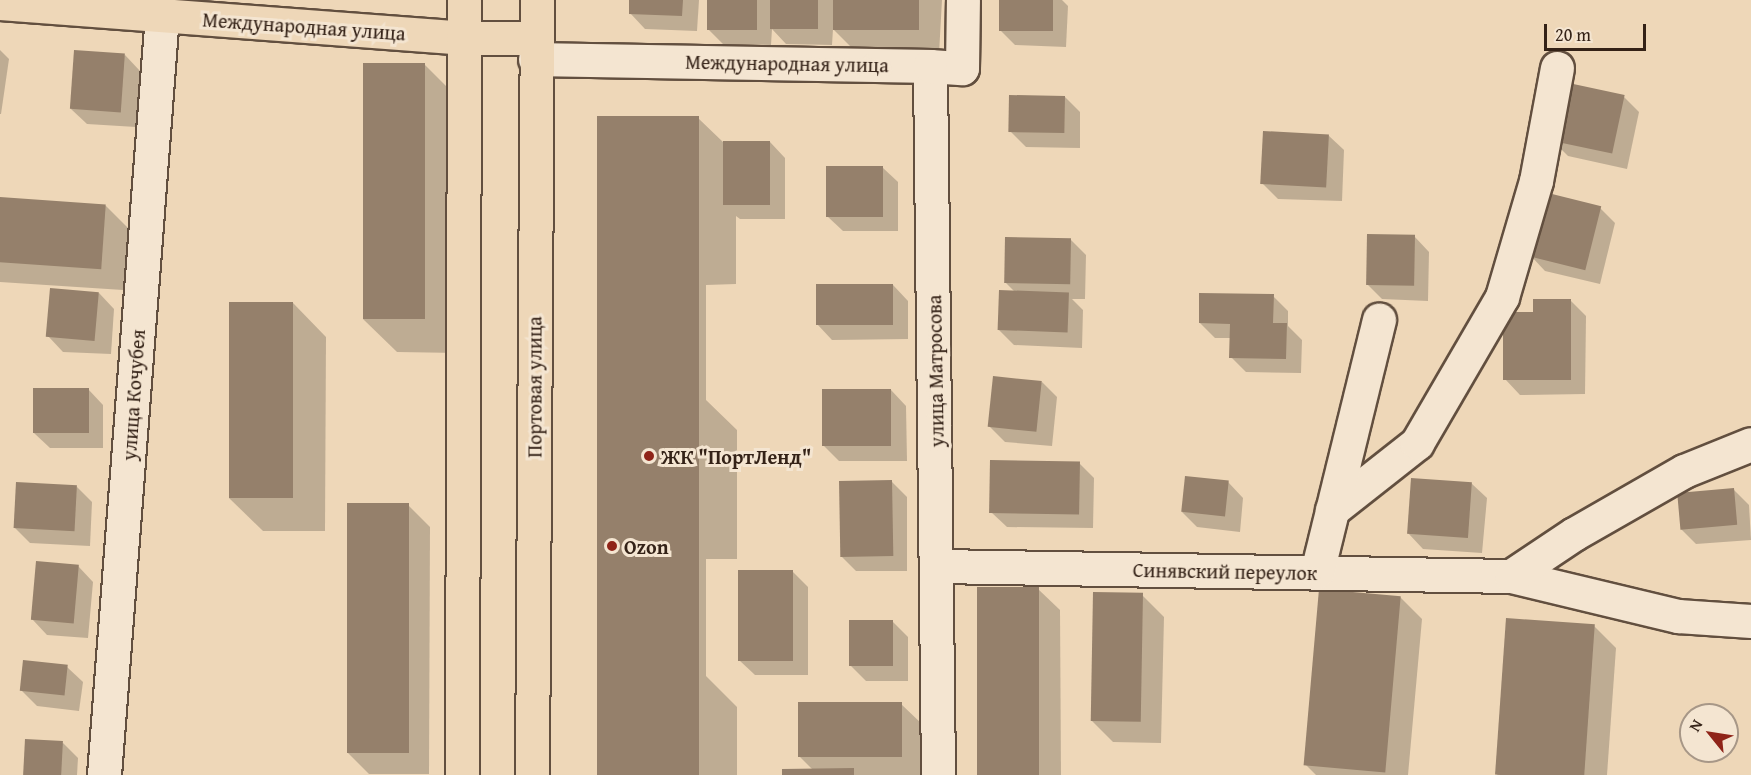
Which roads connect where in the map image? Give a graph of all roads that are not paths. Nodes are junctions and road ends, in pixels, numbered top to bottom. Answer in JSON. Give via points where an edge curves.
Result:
{"nodes":[{"id":1,"x":464,"y":0,"type":"edge"},
{"id":2,"x":537,"y":0,"type":"edge"},
{"id":3,"x":963,"y":0,"type":"edge"},
{"id":4,"x":0,"y":3,"type":"edge"},
{"id":5,"x":204,"y":10,"type":"edge"},
{"id":6,"x":162,"y":15,"type":"junction"},
{"id":7,"x":464,"y":38,"type":"junction"},
{"id":8,"x":536,"y":49,"type":"junction"},
{"id":9,"x":930,"y":66,"type":"junction"},
{"id":10,"x":1557,"y":68,"type":"dead end"},
{"id":11,"x":1379,"y":319,"type":"dead end"},
{"id":12,"x":1751,"y":444,"type":"edge"},
{"id":13,"x":1332,"y":510,"type":"junction"},
{"id":14,"x":938,"y":566,"type":"junction"},
{"id":15,"x":1317,"y":572,"type":"junction"},
{"id":16,"x":1511,"y":576,"type":"junction"},
{"id":17,"x":1751,"y":621,"type":"edge"},
{"id":18,"x":104,"y":775,"type":"edge"},
{"id":19,"x":462,"y":775,"type":"edge"},
{"id":20,"x":532,"y":775,"type":"edge"},
{"id":21,"x":938,"y":775,"type":"edge"}],
"edges":[{"from":1,"to":7,"type":"main road"},
{"from":2,"to":8,"type":"main road","name":"Портовая улица"},
{"from":3,"to":9,"type":"street","via":[[962,68]]},
{"from":4,"to":6,"type":"main road","name":"Международная улица"},
{"from":5,"to":6,"type":"main road","name":"Международная улица"},
{"from":5,"to":7,"type":"main road","name":"Международная улица"},
{"from":6,"to":18,"type":"street","name":"улица Кочубея"},
{"from":7,"to":8,"type":"main road","name":"Международная улица"},
{"from":7,"to":19,"type":"main road"},
{"from":8,"to":9,"type":"street","name":"Международная улица"},
{"from":8,"to":20,"type":"main road","name":"Портовая улица"},
{"from":9,"to":14,"type":"street","name":"улица Матросова"},
{"from":10,"to":13,"type":"street","via":[[1536,181],[1502,297],[1417,442]]},
{"from":11,"to":13,"type":"street"},
{"from":12,"to":16,"type":"street","via":[[1684,471],[1574,534]]},
{"from":13,"to":15,"type":"street"},
{"from":14,"to":15,"type":"street","name":"Синявский переулок"},
{"from":14,"to":21,"type":"street","name":"улица Матросова"},
{"from":15,"to":16,"type":"street","name":"Синявский переулок"},
{"from":16,"to":17,"type":"street","name":"Синявский переулок","via":[[1678,616]]}]}
